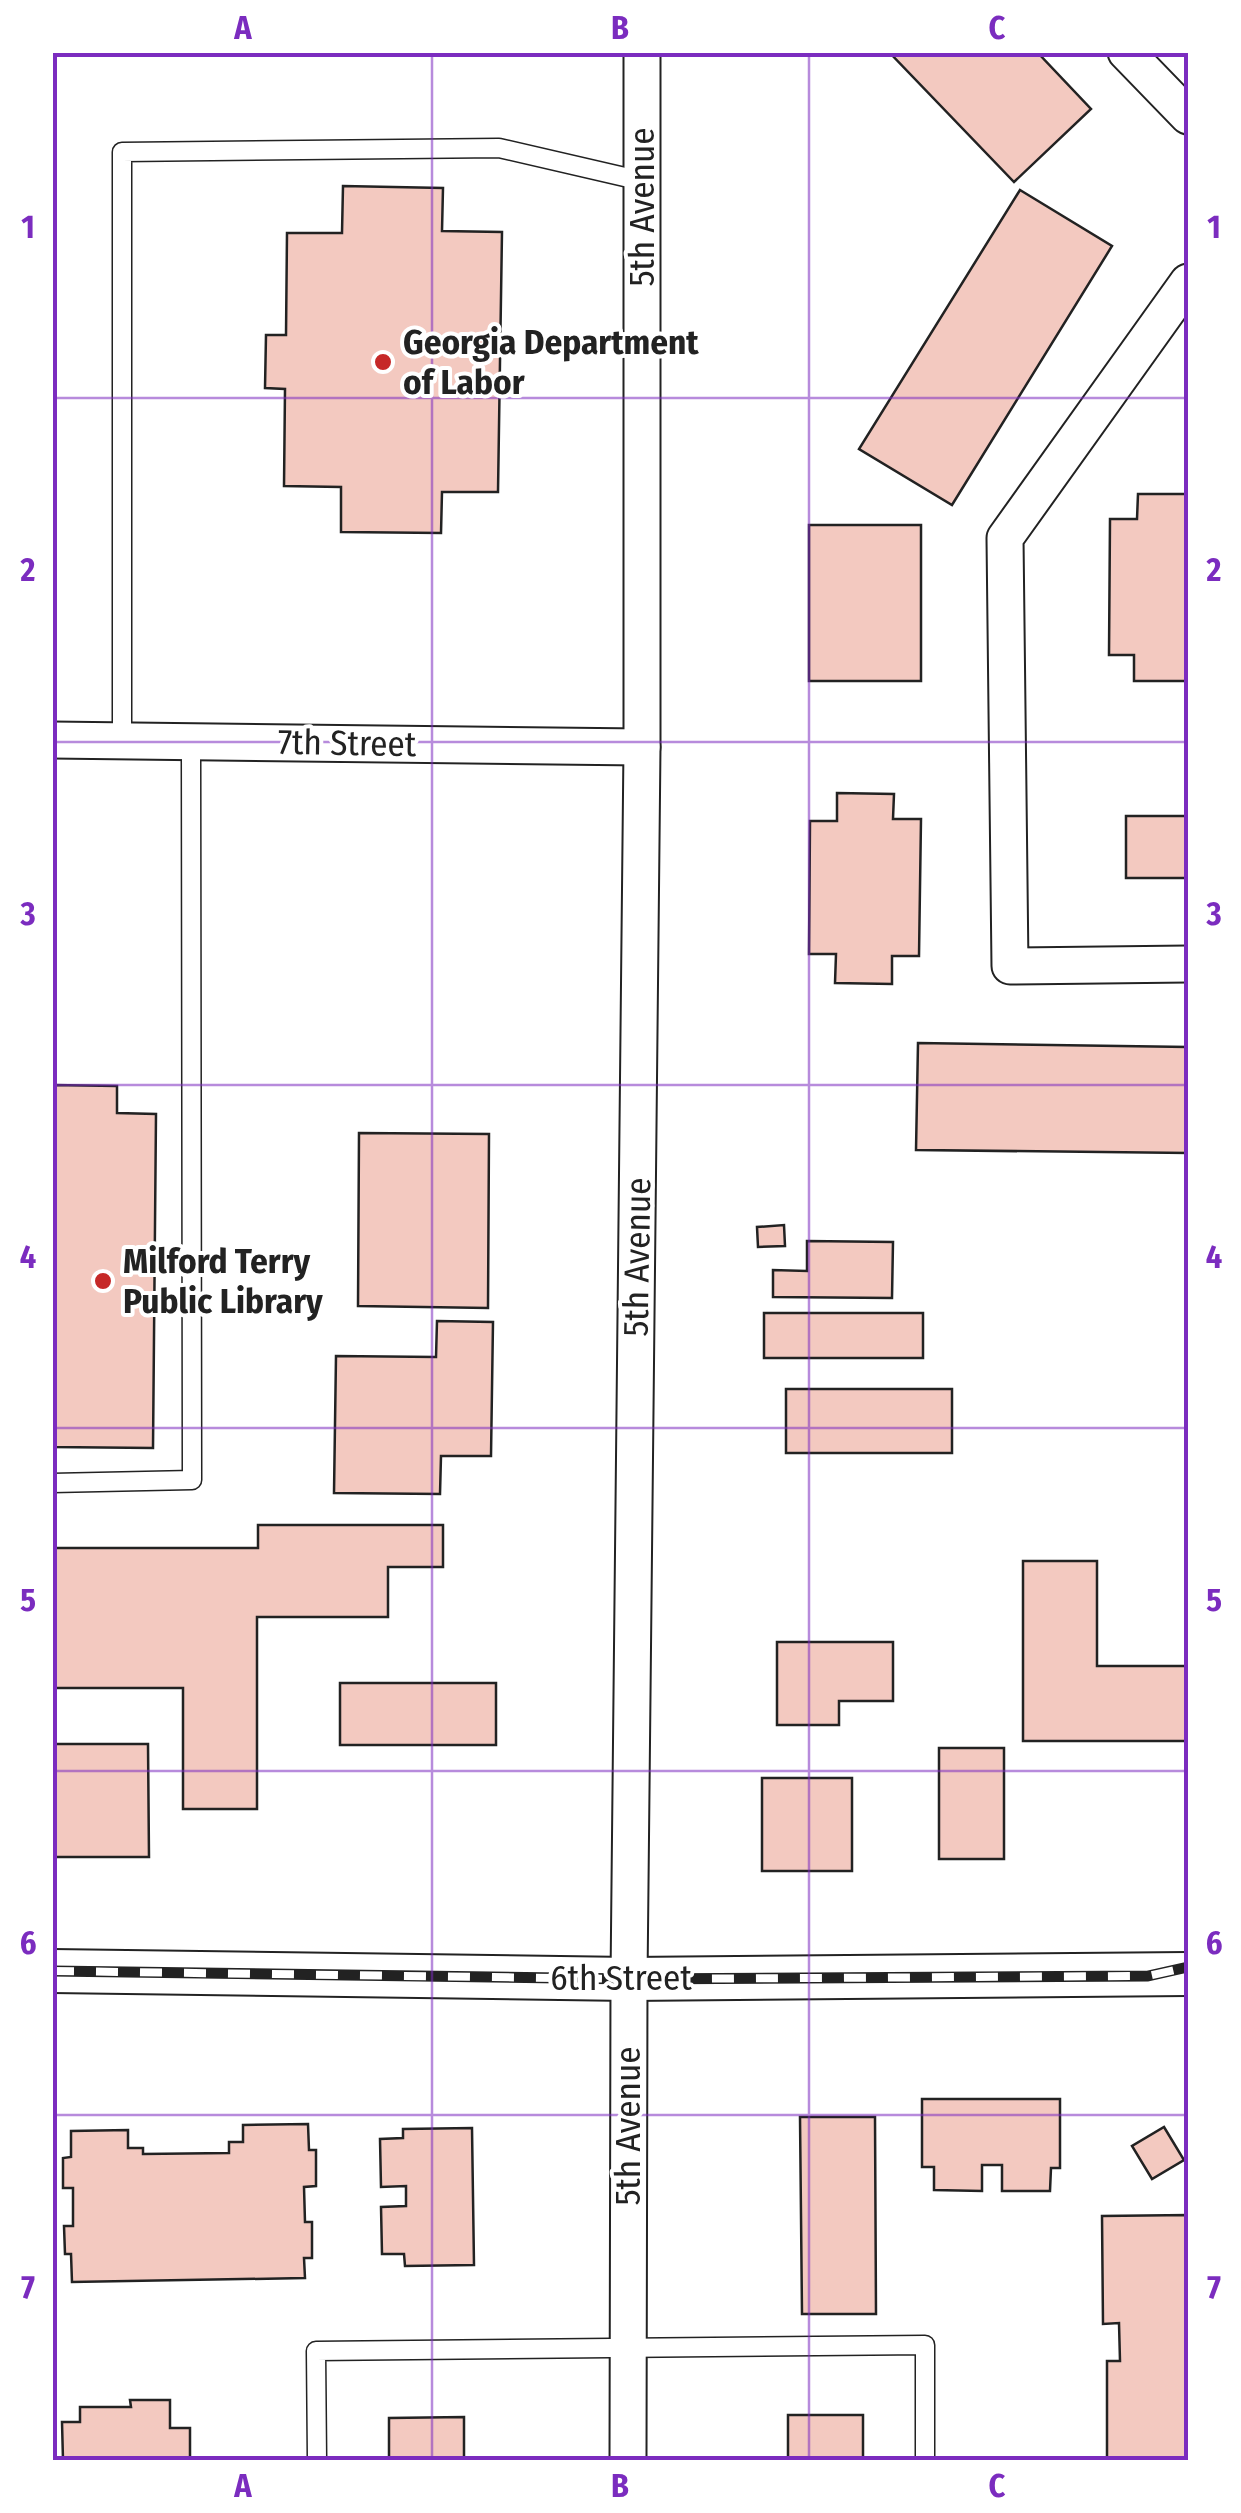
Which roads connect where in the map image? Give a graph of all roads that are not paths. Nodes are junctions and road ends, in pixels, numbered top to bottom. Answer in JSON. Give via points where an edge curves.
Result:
{"nodes":[{"id":1,"x":642,"y":52,"type":"edge"},
{"id":2,"x":1126,"y":52,"type":"edge"},
{"id":3,"x":1188,"y":116,"type":"edge"},
{"id":4,"x":642,"y":180,"type":"junction"},
{"id":5,"x":1188,"y":282,"type":"edge"},
{"id":6,"x":52,"y":740,"type":"edge"},
{"id":7,"x":122,"y":740,"type":"junction"},
{"id":8,"x":191,"y":741,"type":"junction"},
{"id":9,"x":642,"y":747,"type":"junction"},
{"id":10,"x":1188,"y":964,"type":"edge"},
{"id":11,"x":52,"y":1482,"type":"edge"},
{"id":12,"x":52,"y":1971,"type":"edge"},
{"id":13,"x":1188,"y":1974,"type":"edge"},
{"id":14,"x":629,"y":1979,"type":"junction"},
{"id":15,"x":628,"y":2347,"type":"junction"},
{"id":16,"x":317,"y":2460,"type":"edge"},
{"id":17,"x":628,"y":2460,"type":"edge"},
{"id":18,"x":925,"y":2460,"type":"edge"}],
"edges":[{"from":1,"to":4,"type":"street","name":"5th Avenue"},
{"from":2,"to":3,"type":"street"},
{"from":4,"to":7,"type":"lane","via":[[500,148],[122,152]]},
{"from":4,"to":9,"type":"street","name":"5th Avenue"},
{"from":5,"to":10,"type":"street","via":[[1006,538],[1010,966]]},
{"from":6,"to":7,"type":"street","name":"7th Street"},
{"from":7,"to":8,"type":"street","name":"7th Street"},
{"from":8,"to":9,"type":"street","name":"7th Street"},
{"from":8,"to":11,"type":"lane","via":[[192,1480]]},
{"from":9,"to":14,"type":"street","name":"5th Avenue"},
{"from":12,"to":14,"type":"street","name":"6th Street"},
{"from":13,"to":14,"type":"street","name":"6th Street"},
{"from":14,"to":15,"type":"street","name":"5th Avenue"},
{"from":15,"to":16,"type":"lane","via":[[316,2350]]},
{"from":15,"to":17,"type":"street","name":"5th Avenue"},
{"from":15,"to":18,"type":"lane","via":[[925,2345]]}]}
